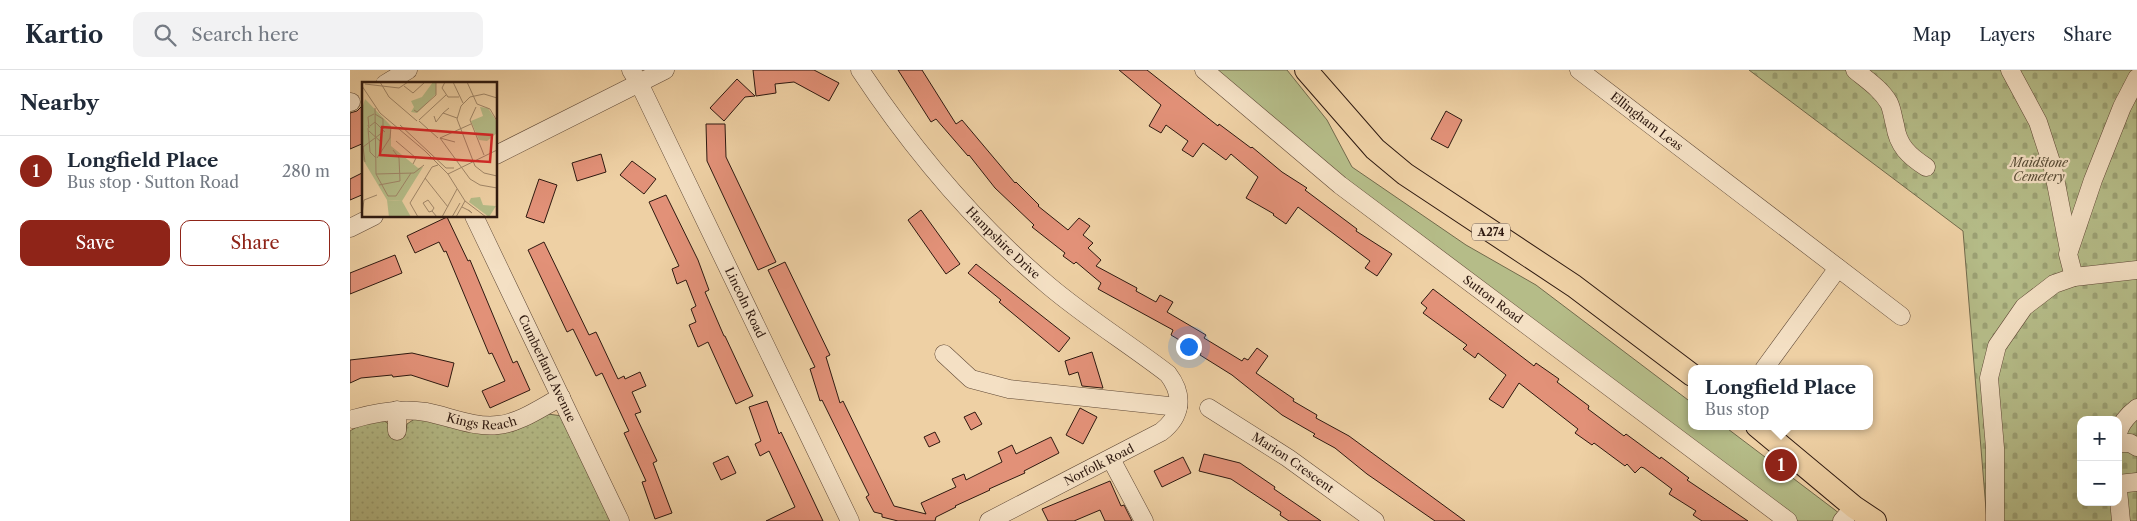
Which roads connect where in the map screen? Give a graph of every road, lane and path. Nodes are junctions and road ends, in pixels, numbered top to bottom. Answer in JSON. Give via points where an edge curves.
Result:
{"nodes":[{"id":1,"x":408,"y":70,"type":"edge"},
{"id":2,"x":665,"y":70,"type":"edge"},
{"id":3,"x":860,"y":70,"type":"edge"},
{"id":4,"x":1204,"y":70,"type":"edge"},
{"id":5,"x":1306,"y":70,"type":"edge"},
{"id":6,"x":1579,"y":70,"type":"edge"},
{"id":7,"x":1855,"y":70,"type":"edge"},
{"id":8,"x":2010,"y":70,"type":"edge"},
{"id":9,"x":635,"y":76,"type":"edge"},
{"id":10,"x":2137,"y":78,"type":"edge"},
{"id":11,"x":388,"y":82,"type":"edge"},
{"id":12,"x":498,"y":149,"type":"edge"},
{"id":13,"x":1926,"y":167,"type":"dead end"},
{"id":14,"x":370,"y":218,"type":"edge"},
{"id":15,"x":475,"y":218,"type":"edge"},
{"id":16,"x":350,"y":228,"type":"edge"},
{"id":17,"x":2069,"y":250,"type":"junction"},
{"id":18,"x":1838,"y":268,"type":"junction"},
{"id":19,"x":2134,"y":271,"type":"edge"},
{"id":20,"x":2074,"y":277,"type":"junction"},
{"id":21,"x":1901,"y":316,"type":"dead end"},
{"id":22,"x":944,"y":354,"type":"dead end"},
{"id":23,"x":1767,"y":365,"type":"edge"},
{"id":24,"x":1688,"y":372,"type":"edge"},
{"id":25,"x":561,"y":397,"type":"junction"},
{"id":26,"x":1178,"y":407,"type":"junction"},
{"id":27,"x":1209,"y":408,"type":"dead end"},
{"id":28,"x":2137,"y":408,"type":"edge"},
{"id":29,"x":398,"y":410,"type":"junction"},
{"id":30,"x":353,"y":419,"type":"dead end"},
{"id":31,"x":2122,"y":423,"type":"edge"},
{"id":32,"x":1761,"y":430,"type":"edge"},
{"id":33,"x":397,"y":431,"type":"dead end"},
{"id":34,"x":2122,"y":443,"type":"edge"},
{"id":35,"x":2137,"y":447,"type":"edge"},
{"id":36,"x":1111,"y":459,"type":"junction"},
{"id":37,"x":2137,"y":482,"type":"edge"},
{"id":38,"x":2122,"y":484,"type":"edge"},
{"id":39,"x":2120,"y":506,"type":"edge"},
{"id":40,"x":1848,"y":514,"type":"edge"},
{"id":41,"x":620,"y":521,"type":"edge"},
{"id":42,"x":850,"y":521,"type":"edge"},
{"id":43,"x":989,"y":521,"type":"edge"},
{"id":44,"x":1144,"y":521,"type":"edge"},
{"id":45,"x":1375,"y":521,"type":"edge"},
{"id":46,"x":1788,"y":521,"type":"edge"},
{"id":47,"x":1875,"y":521,"type":"edge"},
{"id":48,"x":1995,"y":521,"type":"edge"},
{"id":49,"x":2121,"y":521,"type":"edge"}],
"edges":[{"from":1,"to":11,"type":"street"},
{"from":2,"to":9,"type":"street"},
{"from":3,"to":26,"type":"street","name":"Hampshire Drive","via":[[897,124],[953,192],[1049,286],[1168,374],[1176,385]]},
{"from":4,"to":46,"type":"street","name":"Sutton Road","via":[[1340,185]]},
{"from":5,"to":24,"type":"main road","number":"A274","via":[[1375,149],[1405,174],[1574,286]]},
{"from":6,"to":18,"type":"street","name":"Ellingham Leas"},
{"from":7,"to":13,"type":"street","via":[[1890,104],[1902,148]]},
{"from":8,"to":17,"type":"street","via":[[2038,122],[2050,159]]},
{"from":9,"to":12,"type":"street"},
{"from":9,"to":42,"type":"street","name":"Lincoln Road"},
{"from":10,"to":17,"type":"street","via":[[2093,180]]},
{"from":14,"to":16,"type":"street"},
{"from":15,"to":25,"type":"street","name":"Cumberland Avenue"},
{"from":17,"to":20,"type":"street"},
{"from":18,"to":21,"type":"street","name":"Ellingham Leas"},
{"from":18,"to":23,"type":"street"},
{"from":19,"to":20,"type":"street"},
{"from":20,"to":48,"type":"street","via":[[2054,284],[2024,307],[1997,346],[1989,378],[1995,448]]},
{"from":22,"to":26,"type":"street","via":[[971,379],[1009,389]]},
{"from":25,"to":29,"type":"street","name":"Kings Reach","via":[[521,418],[498,425]]},
{"from":25,"to":41,"type":"street","name":"Cumberland Avenue"},
{"from":26,"to":36,"type":"street","name":"Norfolk Road","via":[[1170,425]]},
{"from":27,"to":45,"type":"street","name":"Marion Crescent","via":[[1288,458]]},
{"from":28,"to":31,"type":"street"},
{"from":29,"to":30,"type":"street","name":"Kings Reach"},
{"from":29,"to":33,"type":"street"},
{"from":32,"to":40,"type":"main road"},
{"from":34,"to":35,"type":"street"},
{"from":36,"to":43,"type":"street","name":"Norfolk Road"},
{"from":36,"to":44,"type":"street"},
{"from":37,"to":38,"type":"street"},
{"from":39,"to":49,"type":"street"},
{"from":40,"to":47,"type":"main road"}]}
